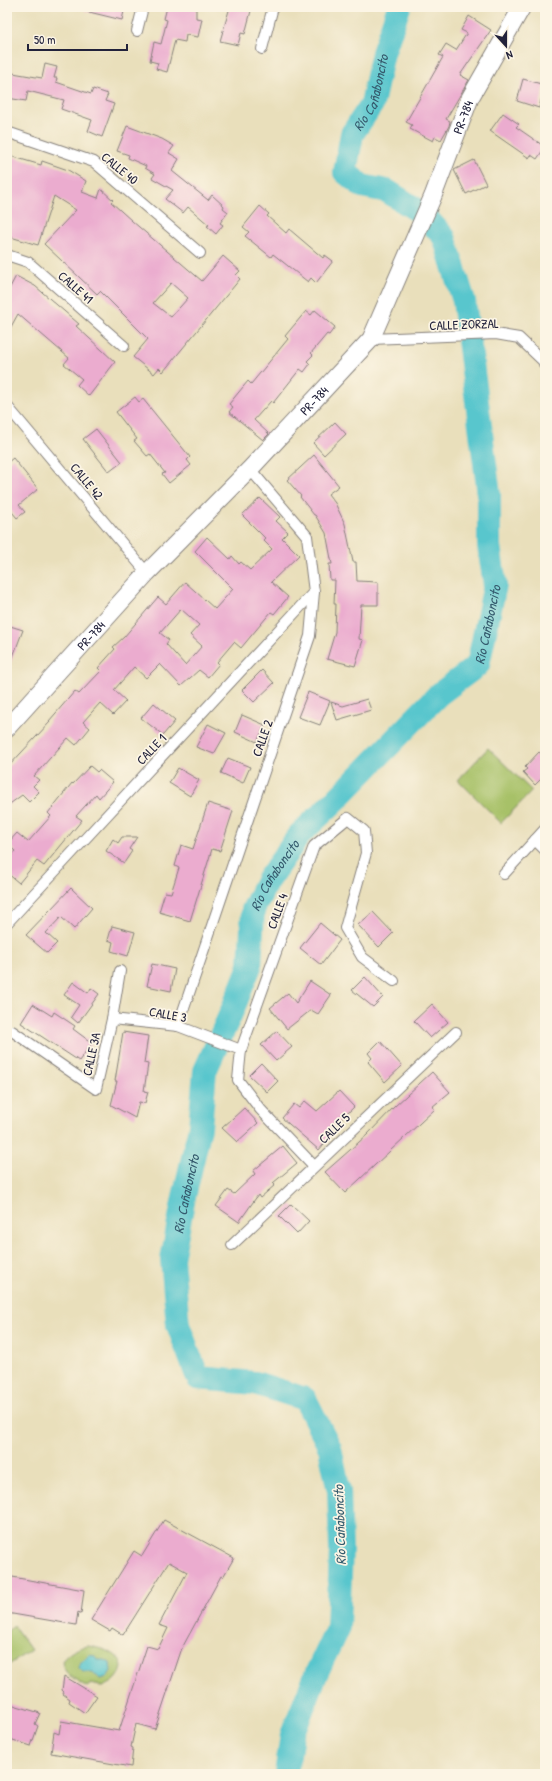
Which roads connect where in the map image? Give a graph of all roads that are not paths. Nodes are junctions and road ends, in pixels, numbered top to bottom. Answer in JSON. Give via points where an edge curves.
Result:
{"nodes":[{"id":1,"x":143,"y":7,"type":"edge"},
{"id":2,"x":273,"y":7,"type":"edge"},
{"id":3,"x":522,"y":7,"type":"edge"},
{"id":4,"x":137,"y":31,"type":"dead end"},
{"id":5,"x":262,"y":49,"type":"dead end"},
{"id":6,"x":7,"y":132,"type":"edge"},
{"id":7,"x":200,"y":252,"type":"dead end"},
{"id":8,"x":7,"y":255,"type":"edge"},
{"id":9,"x":371,"y":339,"type":"junction"},
{"id":10,"x":124,"y":346,"type":"dead end"},
{"id":11,"x":545,"y":366,"type":"edge"},
{"id":12,"x":7,"y":406,"type":"edge"},
{"id":13,"x":250,"y":469,"type":"junction"},
{"id":14,"x":147,"y":573,"type":"junction"},
{"id":15,"x":314,"y":592,"type":"junction"},
{"id":16,"x":7,"y":728,"type":"edge"},
{"id":17,"x":545,"y":829,"type":"edge"},
{"id":18,"x":535,"y":840,"type":"junction"},
{"id":19,"x":545,"y":850,"type":"edge"},
{"id":20,"x":504,"y":874,"type":"dead end"},
{"id":21,"x":7,"y":924,"type":"edge"},
{"id":22,"x":120,"y":971,"type":"dead end"},
{"id":23,"x":394,"y":981,"type":"dead end"},
{"id":24,"x":112,"y":1019,"type":"junction"},
{"id":25,"x":178,"y":1026,"type":"junction"},
{"id":26,"x":12,"y":1031,"type":"dead end"},
{"id":27,"x":456,"y":1032,"type":"dead end"},
{"id":28,"x":241,"y":1050,"type":"junction"},
{"id":29,"x":314,"y":1166,"type":"junction"},
{"id":30,"x":232,"y":1244,"type":"dead end"}],
"edges":[{"from":1,"to":4,"type":"street"},
{"from":2,"to":5,"type":"street"},
{"from":3,"to":9,"type":"main road","name":"PR-784","number":"PR-784","via":[[470,98],[433,196]]},
{"from":6,"to":7,"type":"street","name":"CALLE 40","via":[[94,162]]},
{"from":8,"to":10,"type":"street","name":"CALLE 41","via":[[28,262]]},
{"from":9,"to":11,"type":"street","name":"CALLE ZORZAL","via":[[496,334],[519,338]]},
{"from":9,"to":13,"type":"main road","name":"PR-784","number":"PR-784"},
{"from":12,"to":14,"type":"street","name":"CALLE 42"},
{"from":13,"to":14,"type":"main road","name":"PR-784","number":"PR-784"},
{"from":13,"to":15,"type":"street","name":"CALLE 2","via":[[307,536]]},
{"from":14,"to":16,"type":"main road","name":"PR-784","number":"PR-784"},
{"from":15,"to":21,"type":"street","name":"CALLE 1"},
{"from":15,"to":25,"type":"street","name":"CALLE 2","via":[[310,636]]},
{"from":17,"to":18,"type":"street"},
{"from":18,"to":19,"type":"street"},
{"from":18,"to":20,"type":"street"},
{"from":22,"to":24,"type":"street","name":"CALLE 3A"},
{"from":23,"to":28,"type":"street","name":"CALLE 4","via":[[362,957],[345,928],[366,853],[364,832],[348,818],[314,846]]},
{"from":24,"to":25,"type":"street","name":"CALLE 3"},
{"from":24,"to":26,"type":"street","name":"CALLE 3A","via":[[96,1089]]},
{"from":25,"to":28,"type":"street","name":"CALLE 3"},
{"from":27,"to":29,"type":"street","name":"CALLE 5"},
{"from":28,"to":29,"type":"street","name":"CALLE 4","via":[[238,1080],[260,1109]]},
{"from":29,"to":30,"type":"street","name":"CALLE 5"}]}
